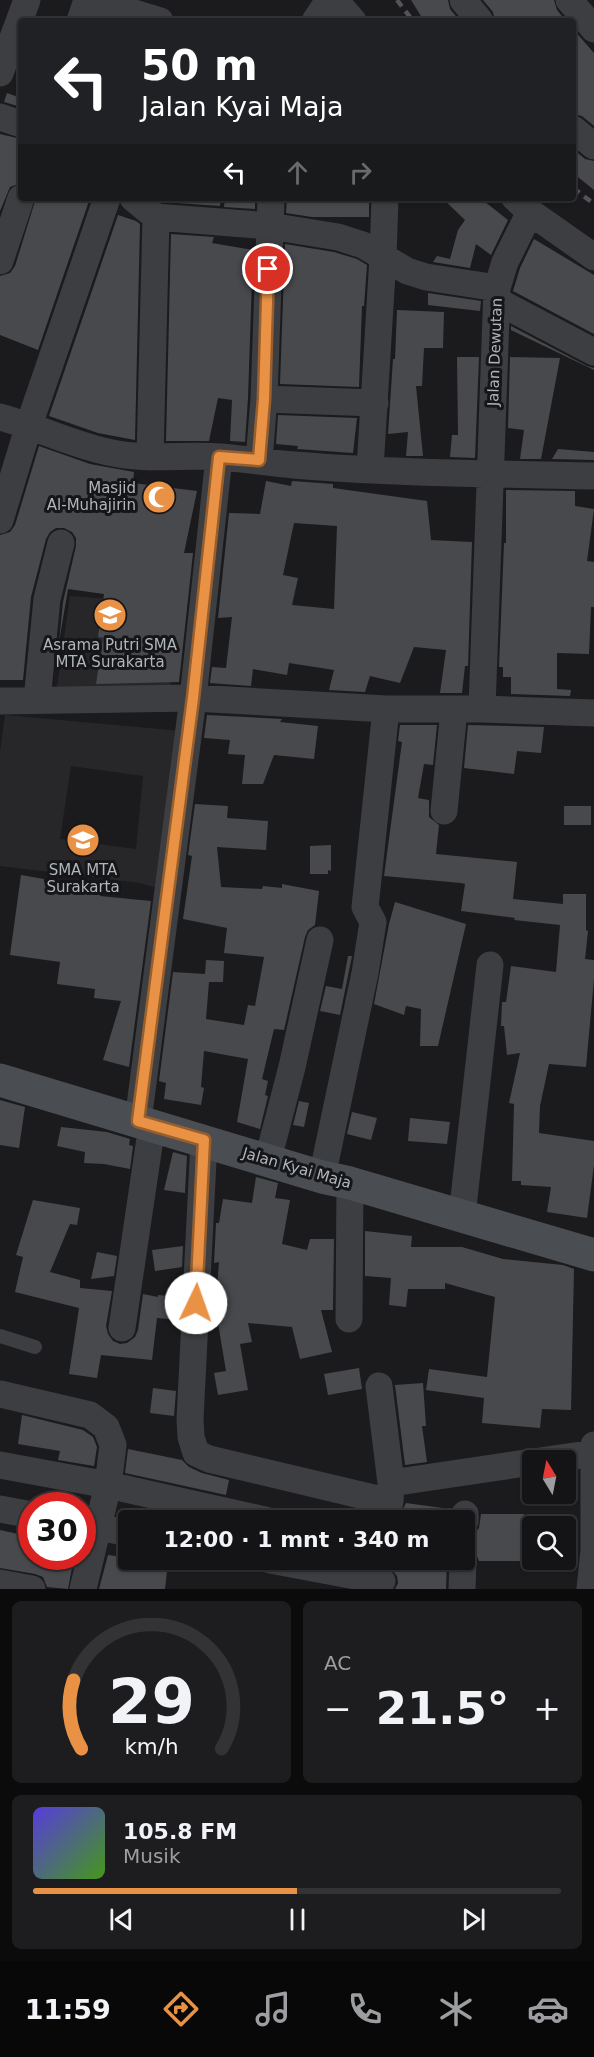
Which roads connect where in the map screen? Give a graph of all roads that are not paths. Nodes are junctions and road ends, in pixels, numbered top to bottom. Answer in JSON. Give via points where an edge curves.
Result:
{"nodes":[{"id":1,"x":27,"y":0,"type":"edge"},
{"id":2,"x":87,"y":0,"type":"edge"},
{"id":3,"x":92,"y":0,"type":"edge"},
{"id":4,"x":329,"y":0,"type":"edge"},
{"id":5,"x":335,"y":0,"type":"edge"},
{"id":6,"x":463,"y":0,"type":"edge"},
{"id":7,"x":569,"y":0,"type":"edge"},
{"id":8,"x":149,"y":14,"type":"edge"},
{"id":9,"x":20,"y":18,"type":"edge"},
{"id":10,"x":81,"y":18,"type":"edge"},
{"id":11,"x":317,"y":18,"type":"edge"},
{"id":12,"x":350,"y":18,"type":"edge"},
{"id":13,"x":478,"y":18,"type":"edge"},
{"id":14,"x":18,"y":24,"type":"edge"},
{"id":15,"x":594,"y":29,"type":"edge"},
{"id":16,"x":0,"y":73,"type":"edge"},
{"id":17,"x":0,"y":117,"type":"edge"},
{"id":18,"x":18,"y":123,"type":"edge"},
{"id":19,"x":576,"y":131,"type":"edge"},
{"id":20,"x":594,"y":146,"type":"edge"},
{"id":21,"x":20,"y":201,"type":"edge"},
{"id":22,"x":106,"y":201,"type":"edge"},
{"id":23,"x":136,"y":201,"type":"edge"},
{"id":24,"x":271,"y":201,"type":"edge"},
{"id":25,"x":385,"y":201,"type":"edge"},
{"id":26,"x":522,"y":205,"type":"edge"},
{"id":27,"x":156,"y":218,"type":"junction"},
{"id":28,"x":270,"y":226,"type":"junction"},
{"id":29,"x":594,"y":256,"type":"edge"},
{"id":30,"x":383,"y":257,"type":"junction"},
{"id":31,"x":0,"y":261,"type":"edge"},
{"id":32,"x":497,"y":295,"type":"junction"},
{"id":33,"x":594,"y":352,"type":"edge"},
{"id":34,"x":264,"y":399,"type":"junction"},
{"id":35,"x":375,"y":403,"type":"junction"},
{"id":36,"x":0,"y":417,"type":"edge"},
{"id":37,"x":29,"y":425,"type":"junction"},
{"id":38,"x":150,"y":457,"type":"junction"},
{"id":39,"x":219,"y":457,"type":"junction"},
{"id":40,"x":259,"y":460,"type":"junction"},
{"id":41,"x":370,"y":469,"type":"junction"},
{"id":42,"x":491,"y":474,"type":"junction"},
{"id":43,"x":594,"y":476,"type":"edge"},
{"id":44,"x":0,"y":520,"type":"edge"},
{"id":45,"x":61,"y":543,"type":"dead end"},
{"id":46,"x":193,"y":698,"type":"junction"},
{"id":47,"x":0,"y":700,"type":"edge"},
{"id":48,"x":37,"y":700,"type":"junction"},
{"id":49,"x":386,"y":709,"type":"junction"},
{"id":50,"x":482,"y":709,"type":"junction"},
{"id":51,"x":454,"y":710,"type":"junction"},
{"id":52,"x":594,"y":713,"type":"edge"},
{"id":53,"x":444,"y":812,"type":"dead end"},
{"id":54,"x":320,"y":940,"type":"dead end"},
{"id":55,"x":490,"y":965,"type":"dead end"},
{"id":56,"x":0,"y":1080,"type":"edge"},
{"id":57,"x":145,"y":1123,"type":"junction"},
{"id":58,"x":204,"y":1140,"type":"junction"},
{"id":59,"x":268,"y":1159,"type":"junction"},
{"id":60,"x":336,"y":1180,"type":"junction"},
{"id":61,"x":462,"y":1216,"type":"junction"},
{"id":62,"x":594,"y":1255,"type":"edge"},
{"id":63,"x":349,"y":1319,"type":"dead end"},
{"id":64,"x":122,"y":1328,"type":"dead end"},
{"id":65,"x":0,"y":1336,"type":"edge"},
{"id":66,"x":35,"y":1347,"type":"dead end"},
{"id":67,"x":378,"y":1386,"type":"dead end"},
{"id":68,"x":0,"y":1394,"type":"edge"},
{"id":69,"x":594,"y":1445,"type":"edge"},
{"id":70,"x":594,"y":1453,"type":"edge"},
{"id":71,"x":576,"y":1456,"type":"edge"},
{"id":72,"x":0,"y":1465,"type":"edge"},
{"id":73,"x":522,"y":1465,"type":"edge"},
{"id":74,"x":108,"y":1485,"type":"junction"},
{"id":75,"x":390,"y":1502,"type":"edge"},
{"id":76,"x":0,"y":1509,"type":"edge"},
{"id":77,"x":220,"y":1510,"type":"edge"},
{"id":78,"x":18,"y":1512,"type":"edge"},
{"id":79,"x":96,"y":1512,"type":"edge"},
{"id":80,"x":96,"y":1527,"type":"edge"},
{"id":81,"x":118,"y":1531,"type":"edge"},
{"id":82,"x":594,"y":1550,"type":"edge"},
{"id":83,"x":85,"y":1570,"type":"edge"},
{"id":84,"x":336,"y":1570,"type":"edge"},
{"id":85,"x":463,"y":1570,"type":"edge"},
{"id":86,"x":383,"y":1577,"type":"edge"},
{"id":87,"x":0,"y":1583,"type":"edge"},
{"id":88,"x":32,"y":1589,"type":"edge"},
{"id":89,"x":83,"y":1589,"type":"edge"},
{"id":90,"x":462,"y":1589,"type":"edge"},
{"id":91,"x":590,"y":1589,"type":"edge"}],
"edges":[{"from":1,"to":9,"type":"street"},
{"from":2,"to":10,"type":"street"},
{"from":3,"to":8,"type":"street"},
{"from":4,"to":11,"type":"street"},
{"from":5,"to":12,"type":"street"},
{"from":6,"to":13,"type":"street"},
{"from":7,"to":15,"type":"street"},
{"from":14,"to":16,"type":"street"},
{"from":17,"to":18,"type":"street"},
{"from":19,"to":20,"type":"street"},
{"from":21,"to":31,"type":"street"},
{"from":22,"to":37,"type":"street"},
{"from":23,"to":27,"type":"street"},
{"from":24,"to":28,"type":"street"},
{"from":25,"to":30,"type":"street"},
{"from":26,"to":29,"type":"street"},
{"from":26,"to":32,"type":"street"},
{"from":27,"to":28,"type":"street","name":"Jalan Dewutan"},
{"from":27,"to":38,"type":"street"},
{"from":28,"to":30,"type":"street","name":"Jalan Dewutan","via":[[338,237]]},
{"from":28,"to":34,"type":"street"},
{"from":30,"to":32,"type":"street","name":"Jalan Dewutan","via":[[426,278]]},
{"from":30,"to":35,"type":"street"},
{"from":32,"to":33,"type":"street"},
{"from":32,"to":42,"type":"street","name":"Jalan Dewutan"},
{"from":34,"to":35,"type":"street"},
{"from":34,"to":40,"type":"street"},
{"from":35,"to":41,"type":"street"},
{"from":36,"to":37,"type":"street"},
{"from":37,"to":38,"type":"street","via":[[110,453]]},
{"from":37,"to":44,"type":"street"},
{"from":38,"to":39,"type":"street"},
{"from":39,"to":40,"type":"street"},
{"from":39,"to":46,"type":"street"},
{"from":40,"to":41,"type":"street"},
{"from":41,"to":42,"type":"street"},
{"from":42,"to":43,"type":"street"},
{"from":42,"to":50,"type":"street","name":"Jalan Dewutan"},
{"from":45,"to":48,"type":"street","via":[[47,599]]},
{"from":46,"to":48,"type":"street"},
{"from":46,"to":49,"type":"street"},
{"from":46,"to":57,"type":"street"},
{"from":47,"to":48,"type":"street"},
{"from":49,"to":51,"type":"street"},
{"from":49,"to":60,"type":"street","via":[[365,907],[373,922]]},
{"from":50,"to":51,"type":"street"},
{"from":50,"to":52,"type":"street"},
{"from":51,"to":53,"type":"street"},
{"from":54,"to":59,"type":"street"},
{"from":55,"to":61,"type":"street"},
{"from":56,"to":57,"type":"main road","name":"Jalan Kyai Maja"},
{"from":57,"to":58,"type":"main road","name":"Jalan Kyai Maja"},
{"from":57,"to":64,"type":"street"},
{"from":58,"to":59,"type":"main road","name":"Jalan Kyai Maja"},
{"from":58,"to":75,"type":"street","via":[[190,1419],[190,1437],[196,1453]]},
{"from":59,"to":60,"type":"main road","name":"Jalan Kyai Maja"},
{"from":60,"to":61,"type":"main road","name":"Jalan Kyai Maja"},
{"from":60,"to":63,"type":"street"},
{"from":61,"to":62,"type":"main road","name":"Jalan Kyai Maja"},
{"from":65,"to":66,"type":"lane"},
{"from":67,"to":75,"type":"street"},
{"from":68,"to":74,"type":"street","via":[[90,1415],[106,1427],[113,1445]]},
{"from":69,"to":70,"type":"street"},
{"from":70,"to":71,"type":"street"},
{"from":70,"to":82,"type":"street"},
{"from":72,"to":74,"type":"street"},
{"from":73,"to":75,"type":"street"},
{"from":74,"to":77,"type":"street"},
{"from":74,"to":79,"type":"street"},
{"from":76,"to":78,"type":"street"},
{"from":80,"to":81,"type":"street"},
{"from":82,"to":91,"type":"street"},
{"from":83,"to":89,"type":"street"},
{"from":84,"to":86,"type":"street"},
{"from":85,"to":90,"type":"street"},
{"from":87,"to":88,"type":"street"}]}
